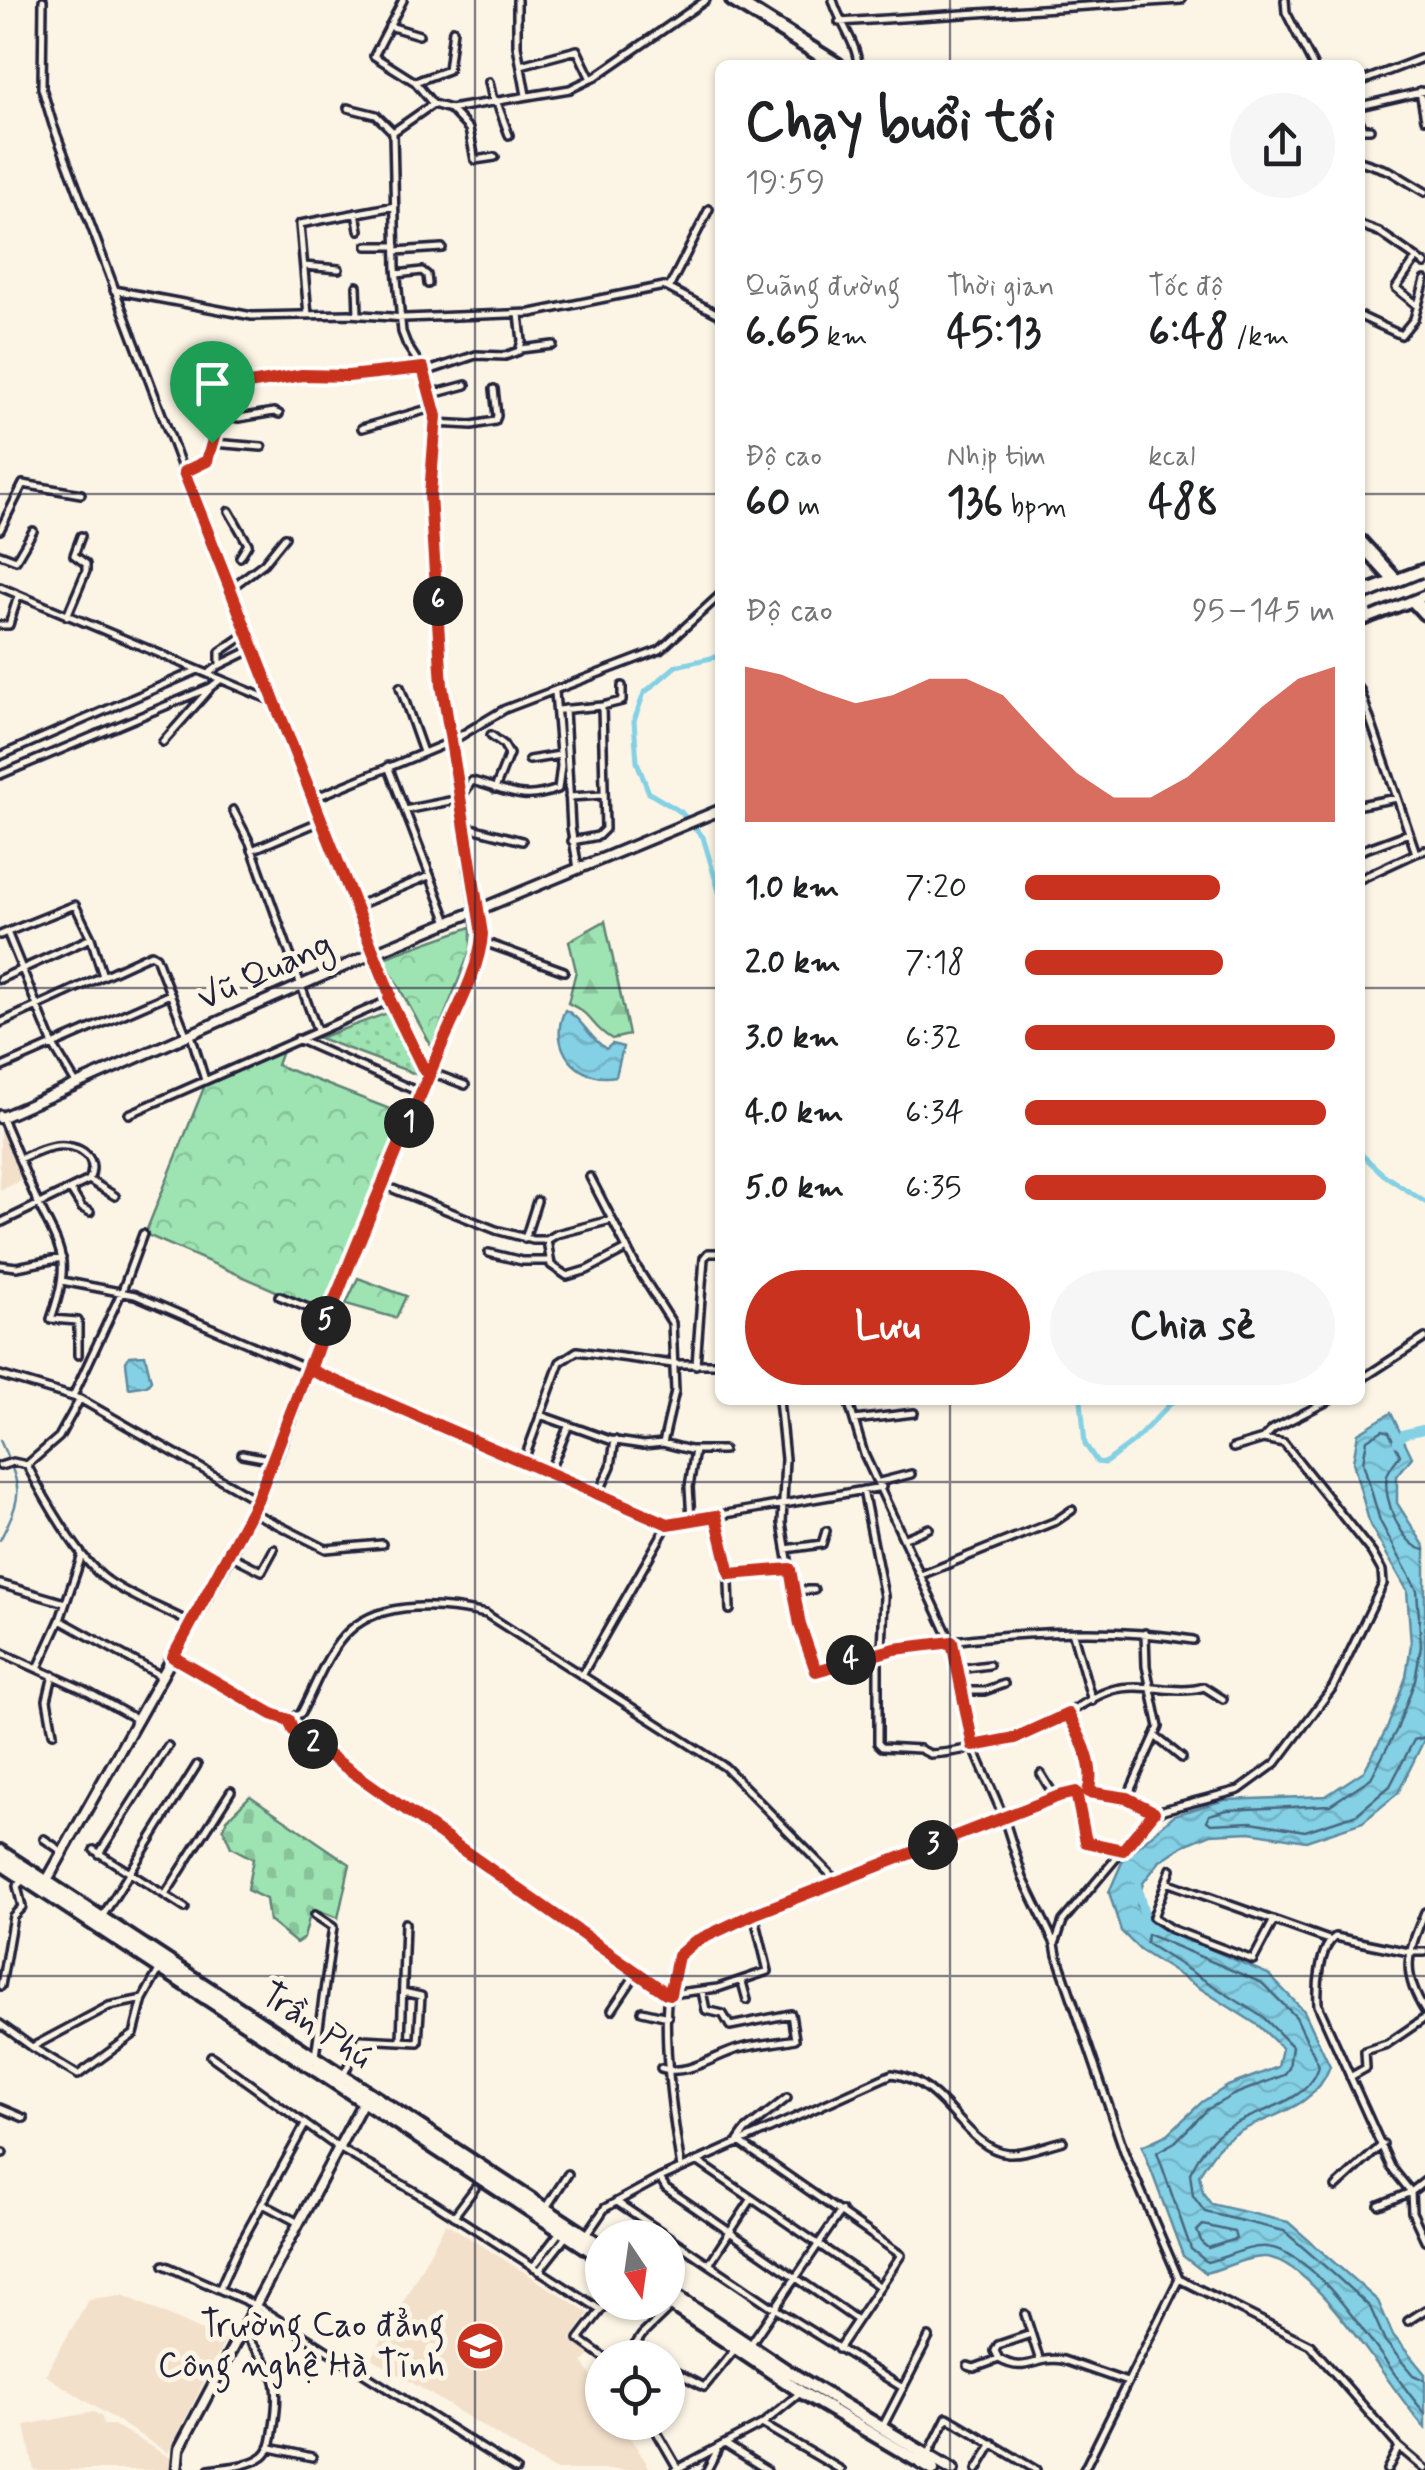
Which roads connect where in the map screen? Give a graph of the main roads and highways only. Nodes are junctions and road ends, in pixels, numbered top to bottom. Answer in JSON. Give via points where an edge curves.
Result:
{"nodes":[{"id":1,"x":733,"y":0,"type":"edge"},
{"id":2,"x":829,"y":60,"type":"edge"},
{"id":3,"x":1365,"y":548,"type":"edge"},
{"id":4,"x":1425,"y":571,"type":"edge"},
{"id":5,"x":1396,"y":582,"type":"junction"},
{"id":6,"x":1418,"y":597,"type":"edge"},
{"id":7,"x":1365,"y":602,"type":"edge"},
{"id":8,"x":1425,"y":612,"type":"edge"},
{"id":9,"x":1365,"y":617,"type":"edge"},
{"id":10,"x":2,"y":1856,"type":"edge"},
{"id":11,"x":44,"y":1886,"type":"junction"},
{"id":12,"x":163,"y":1963,"type":"junction"},
{"id":13,"x":365,"y":2098,"type":"junction"},
{"id":14,"x":568,"y":2229,"type":"junction"},
{"id":15,"x":583,"y":2239,"type":"edge"},
{"id":16,"x":685,"y":2302,"type":"edge"},
{"id":17,"x":685,"y":2314,"type":"edge"},
{"id":18,"x":933,"y":2470,"type":"edge"},
{"id":19,"x":952,"y":2470,"type":"edge"}],
"edges":[{"from":1,"to":2,"type":"highway"},
{"from":3,"to":5,"type":"highway"},
{"from":4,"to":5,"type":"highway"},
{"from":5,"to":6,"type":"highway"},
{"from":5,"to":7,"type":"highway"},
{"from":6,"to":8,"type":"highway"},
{"from":6,"to":9,"type":"highway"},
{"from":10,"to":11,"type":"main road","name":"Trần Phú"},
{"from":10,"to":11,"type":"main road","name":"Trần Phú","via":[[24,1879]]},
{"from":11,"to":12,"type":"main road","name":"Trần Phú"},
{"from":11,"to":12,"type":"main road","name":"Trần Phú"},
{"from":12,"to":13,"type":"main road","name":"Trần Phú"},
{"from":12,"to":13,"type":"main road","name":"Trần Phú","via":[[343,2076]]},
{"from":13,"to":14,"type":"main road","name":"Trần Phú"},
{"from":13,"to":14,"type":"main road","name":"Trần Phú","via":[[546,2208]]},
{"from":14,"to":15,"type":"main road","name":"Trần Phú"},
{"from":16,"to":19,"type":"main road"},
{"from":17,"to":18,"type":"main road"}]}
